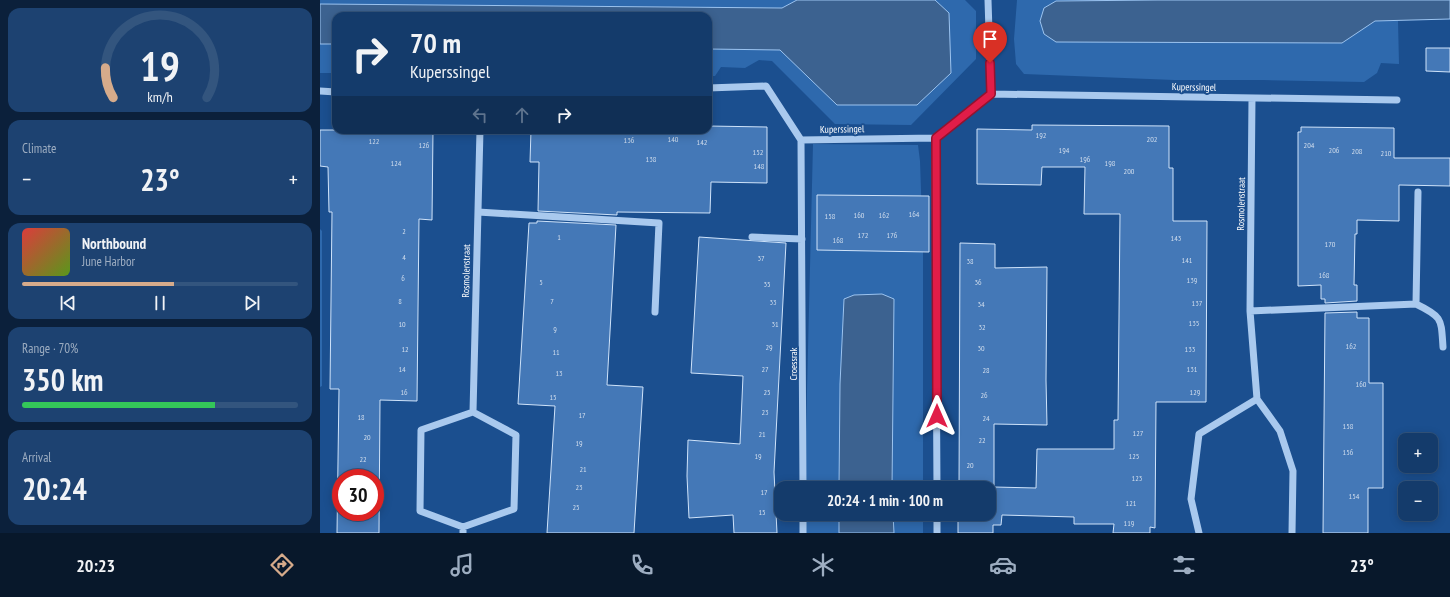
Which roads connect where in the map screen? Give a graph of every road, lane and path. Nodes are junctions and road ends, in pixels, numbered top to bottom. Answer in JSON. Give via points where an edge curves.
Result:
{"nodes":[{"id":1,"x":988,"y":0,"type":"edge"},
{"id":2,"x":712,"y":88,"type":"edge"},
{"id":3,"x":320,"y":91,"type":"edge"},
{"id":4,"x":332,"y":92,"type":"edge"},
{"id":5,"x":991,"y":94,"type":"junction"},
{"id":6,"x":1252,"y":98,"type":"junction"},
{"id":7,"x":1397,"y":100,"type":"dead end"},
{"id":8,"x":480,"y":134,"type":"edge"},
{"id":9,"x":936,"y":138,"type":"junction"},
{"id":10,"x":801,"y":140,"type":"junction"},
{"id":11,"x":1418,"y":192,"type":"dead end"},
{"id":12,"x":478,"y":212,"type":"junction"},
{"id":13,"x":752,"y":237,"type":"dead end"},
{"id":14,"x":802,"y":239,"type":"junction"},
{"id":15,"x":1416,"y":304,"type":"junction"},
{"id":16,"x":1250,"y":311,"type":"junction"},
{"id":17,"x":655,"y":312,"type":"dead end"},
{"id":18,"x":1443,"y":347,"type":"dead end"},
{"id":19,"x":1257,"y":399,"type":"junction"},
{"id":20,"x":473,"y":412,"type":"junction"},
{"id":21,"x":803,"y":481,"type":"edge"},
{"id":22,"x":937,"y":481,"type":"edge"},
{"id":23,"x":803,"y":521,"type":"edge"},
{"id":24,"x":937,"y":521,"type":"edge"},
{"id":25,"x":463,"y":530,"type":"edge"},
{"id":26,"x":803,"y":533,"type":"edge"},
{"id":27,"x":938,"y":533,"type":"edge"},
{"id":28,"x":1199,"y":533,"type":"edge"},
{"id":29,"x":1292,"y":533,"type":"edge"}],
"edges":[{"from":1,"to":5,"type":"street"},
{"from":2,"to":10,"type":"street","via":[[766,86]]},
{"from":3,"to":4,"type":"street"},
{"from":5,"to":6,"type":"street","name":"Kuperssingel"},
{"from":5,"to":9,"type":"street"},
{"from":6,"to":7,"type":"street","name":"Kuperssingel"},
{"from":6,"to":16,"type":"street","name":"Rosmolenstraat"},
{"from":8,"to":12,"type":"street","name":"Rosmolenstraat"},
{"from":9,"to":10,"type":"street","name":"Kuperssingel"},
{"from":9,"to":22,"type":"street"},
{"from":10,"to":14,"type":"street","name":"Croessrak"},
{"from":11,"to":15,"type":"street"},
{"from":12,"to":17,"type":"street","via":[[659,223]]},
{"from":12,"to":20,"type":"street","name":"Rosmolenstraat"},
{"from":13,"to":14,"type":"street"},
{"from":14,"to":21,"type":"street","name":"Croessrak"},
{"from":15,"to":16,"type":"street"},
{"from":15,"to":18,"type":"street","via":[[1432,312],[1441,322]]},
{"from":16,"to":19,"type":"street","name":"Rosmolenstraat"},
{"from":19,"to":28,"type":"street","via":[[1199,434],[1191,499]]},
{"from":19,"to":29,"type":"street","via":[[1280,431],[1293,471]]},
{"from":20,"to":25,"type":"street","via":[[516,435],[514,509]]},
{"from":20,"to":25,"type":"street","via":[[421,430],[420,511]]},
{"from":23,"to":26,"type":"street"},
{"from":24,"to":27,"type":"street"}]}
